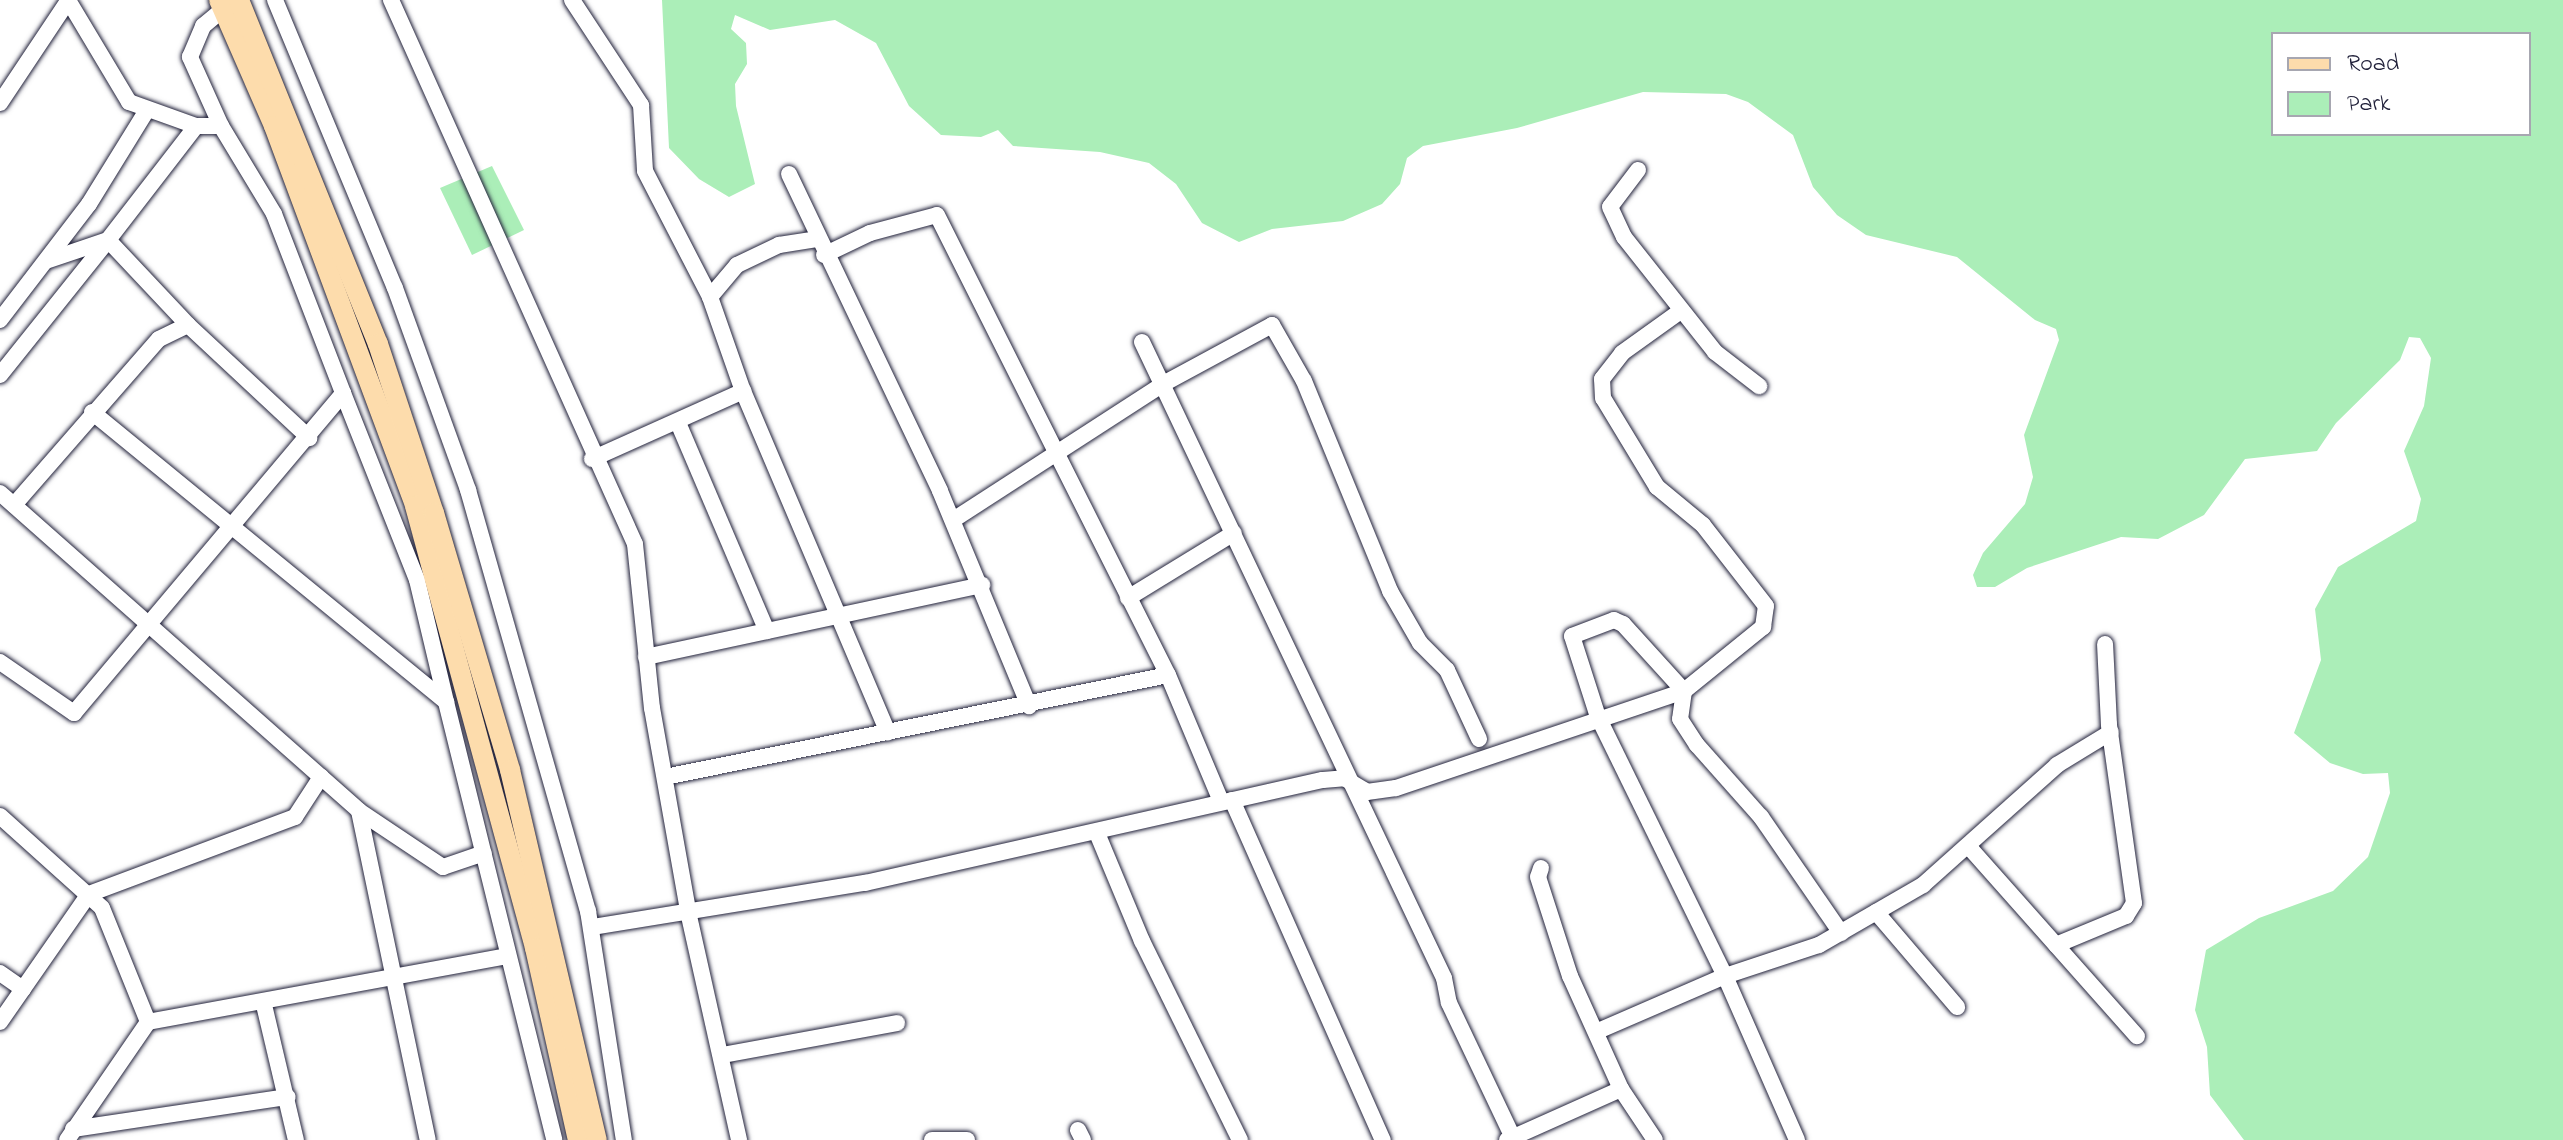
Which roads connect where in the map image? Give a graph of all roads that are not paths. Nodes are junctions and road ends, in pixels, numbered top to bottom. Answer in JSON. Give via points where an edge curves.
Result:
{"nodes":[{"id":1,"x":275,"y":0,"type":"edge"},
{"id":2,"x":391,"y":0,"type":"edge"},
{"id":3,"x":572,"y":0,"type":"edge"},
{"id":4,"x":68,"y":1,"type":"edge"},
{"id":5,"x":227,"y":3,"type":"edge"},
{"id":6,"x":0,"y":103,"type":"edge"},
{"id":7,"x":147,"y":110,"type":"junction"},
{"id":8,"x":196,"y":126,"type":"junction"},
{"id":9,"x":221,"y":126,"type":"junction"},
{"id":10,"x":1638,"y":170,"type":"dead end"},
{"id":11,"x":789,"y":174,"type":"dead end"},
{"id":12,"x":817,"y":239,"type":"junction"},
{"id":13,"x":108,"y":240,"type":"junction"},
{"id":14,"x":824,"y":255,"type":"junction"},
{"id":15,"x":46,"y":261,"type":"junction"},
{"id":16,"x":710,"y":297,"type":"junction"},
{"id":17,"x":1679,"y":312,"type":"junction"},
{"id":18,"x":0,"y":320,"type":"edge"},
{"id":19,"x":188,"y":325,"type":"junction"},
{"id":20,"x":1142,"y":342,"type":"dead end"},
{"id":21,"x":0,"y":375,"type":"edge"},
{"id":22,"x":1163,"y":384,"type":"junction"},
{"id":23,"x":1759,"y":386,"type":"dead end"},
{"id":24,"x":743,"y":391,"type":"junction"},
{"id":25,"x":343,"y":393,"type":"junction"},
{"id":26,"x":92,"y":412,"type":"junction"},
{"id":27,"x":679,"y":425,"type":"junction"},
{"id":28,"x":309,"y":438,"type":"junction"},
{"id":29,"x":1058,"y":453,"type":"junction"},
{"id":30,"x":592,"y":459,"type":"junction"},
{"id":31,"x":0,"y":493,"type":"edge"},
{"id":32,"x":14,"y":505,"type":"junction"},
{"id":33,"x":953,"y":520,"type":"junction"},
{"id":34,"x":232,"y":530,"type":"junction"},
{"id":35,"x":1234,"y":533,"type":"junction"},
{"id":36,"x":982,"y":585,"type":"junction"},
{"id":37,"x":1128,"y":598,"type":"junction"},
{"id":38,"x":842,"y":615,"type":"junction"},
{"id":39,"x":151,"y":625,"type":"junction"},
{"id":40,"x":767,"y":631,"type":"junction"},
{"id":41,"x":2105,"y":644,"type":"dead end"},
{"id":42,"x":646,"y":657,"type":"junction"},
{"id":43,"x":0,"y":662,"type":"edge"},
{"id":44,"x":1168,"y":675,"type":"junction"},
{"id":45,"x":1684,"y":691,"type":"junction"},
{"id":46,"x":446,"y":702,"type":"junction"},
{"id":47,"x":1029,"y":706,"type":"junction"},
{"id":48,"x":1598,"y":717,"type":"junction"},
{"id":49,"x":2111,"y":732,"type":"junction"},
{"id":50,"x":888,"y":733,"type":"junction"},
{"id":51,"x":1479,"y":739,"type":"dead end"},
{"id":52,"x":321,"y":777,"type":"junction"},
{"id":53,"x":665,"y":777,"type":"junction"},
{"id":54,"x":1344,"y":778,"type":"junction"},
{"id":55,"x":1226,"y":800,"type":"junction"},
{"id":56,"x":359,"y":811,"type":"junction"},
{"id":57,"x":0,"y":816,"type":"edge"},
{"id":58,"x":1097,"y":833,"type":"junction"},
{"id":59,"x":1969,"y":847,"type":"junction"},
{"id":60,"x":484,"y":853,"type":"junction"},
{"id":61,"x":1541,"y":868,"type":"dead end"},
{"id":62,"x":89,"y":894,"type":"junction"},
{"id":63,"x":1876,"y":912,"type":"junction"},
{"id":64,"x":689,"y":916,"type":"junction"},
{"id":65,"x":592,"y":927,"type":"junction"},
{"id":66,"x":1841,"y":933,"type":"junction"},
{"id":67,"x":2056,"y":945,"type":"junction"},
{"id":68,"x":507,"y":956,"type":"junction"},
{"id":69,"x":0,"y":973,"type":"edge"},
{"id":70,"x":393,"y":976,"type":"junction"},
{"id":71,"x":1725,"y":976,"type":"junction"},
{"id":72,"x":23,"y":989,"type":"junction"},
{"id":73,"x":264,"y":1005,"type":"junction"},
{"id":74,"x":1957,"y":1007,"type":"dead end"},
{"id":75,"x":0,"y":1022,"type":"edge"},
{"id":76,"x":148,"y":1022,"type":"junction"},
{"id":77,"x":897,"y":1023,"type":"dead end"},
{"id":78,"x":553,"y":1026,"type":"junction"},
{"id":79,"x":1598,"y":1031,"type":"junction"},
{"id":80,"x":526,"y":1032,"type":"junction"},
{"id":81,"x":2137,"y":1036,"type":"dead end"},
{"id":82,"x":723,"y":1055,"type":"junction"},
{"id":83,"x":1621,"y":1089,"type":"junction"},
{"id":84,"x":288,"y":1097,"type":"junction"},
{"id":85,"x":70,"y":1135,"type":"edge"},
{"id":86,"x":1511,"y":1139,"type":"edge"},
{"id":87,"x":296,"y":1140,"type":"edge"},
{"id":88,"x":428,"y":1140,"type":"edge"},
{"id":89,"x":554,"y":1140,"type":"edge"},
{"id":90,"x":578,"y":1140,"type":"edge"},
{"id":91,"x":597,"y":1140,"type":"edge"},
{"id":92,"x":624,"y":1140,"type":"edge"},
{"id":93,"x":739,"y":1140,"type":"edge"},
{"id":94,"x":932,"y":1140,"type":"edge"},
{"id":95,"x":967,"y":1140,"type":"edge"},
{"id":96,"x":1240,"y":1140,"type":"edge"},
{"id":97,"x":1383,"y":1140,"type":"edge"},
{"id":98,"x":1655,"y":1140,"type":"edge"},
{"id":99,"x":1797,"y":1140,"type":"edge"}],
"edges":[{"from":1,"to":65,"type":"street","via":[[395,288],[468,490]]},
{"from":2,"to":30,"type":"street"},
{"from":3,"to":16,"type":"street","via":[[641,105],[645,171]]},
{"from":4,"to":6,"type":"street"},
{"from":4,"to":7,"type":"street","via":[[120,92]]},
{"from":5,"to":9,"type":"street","via":[[203,26],[190,57]]},
{"from":5,"to":78,"type":"main road","via":[[415,506]]},
{"from":5,"to":91,"type":"main road","via":[[378,344],[434,513],[510,770]]},
{"from":7,"to":8,"type":"street"},
{"from":7,"to":15,"type":"street"},
{"from":8,"to":9,"type":"street"},
{"from":8,"to":13,"type":"street"},
{"from":9,"to":25,"type":"street","via":[[274,214]]},
{"from":10,"to":17,"type":"street","via":[[1609,210]]},
{"from":11,"to":12,"type":"street"},
{"from":12,"to":14,"type":"street"},
{"from":12,"to":16,"type":"street","via":[[779,245],[737,265]]},
{"from":13,"to":15,"type":"street"},
{"from":13,"to":19,"type":"street"},
{"from":13,"to":21,"type":"street"},
{"from":14,"to":29,"type":"street","via":[[870,233],[937,215]]},
{"from":14,"to":33,"type":"street"},
{"from":15,"to":18,"type":"street"},
{"from":16,"to":24,"type":"street"},
{"from":17,"to":23,"type":"street","via":[[1715,352]]},
{"from":17,"to":45,"type":"street","via":[[1622,353],[1602,379],[1603,398],[1657,487],[1703,525],[1766,606],[1763,627]]},
{"from":19,"to":26,"type":"street","via":[[159,339]]},
{"from":19,"to":28,"type":"street"},
{"from":20,"to":22,"type":"street"},
{"from":22,"to":29,"type":"street"},
{"from":22,"to":35,"type":"street"},
{"from":22,"to":51,"type":"street","via":[[1235,341],[1274,327],[1304,381],[1390,591],[1415,637],[1447,670]]},
{"from":24,"to":27,"type":"street"},
{"from":24,"to":38,"type":"street"},
{"from":25,"to":28,"type":"street"},
{"from":25,"to":46,"type":"street","via":[[417,580]]},
{"from":26,"to":32,"type":"street"},
{"from":26,"to":34,"type":"street"},
{"from":27,"to":30,"type":"street"},
{"from":27,"to":40,"type":"street"},
{"from":28,"to":34,"type":"street"},
{"from":29,"to":33,"type":"street"},
{"from":29,"to":37,"type":"street"},
{"from":30,"to":42,"type":"street","via":[[635,544]]},
{"from":31,"to":32,"type":"street"},
{"from":32,"to":39,"type":"street"},
{"from":33,"to":36,"type":"street"},
{"from":34,"to":39,"type":"street"},
{"from":34,"to":46,"type":"street"},
{"from":35,"to":37,"type":"street"},
{"from":35,"to":54,"type":"street"},
{"from":36,"to":38,"type":"street"},
{"from":36,"to":47,"type":"street"},
{"from":37,"to":44,"type":"street"},
{"from":38,"to":40,"type":"street"},
{"from":38,"to":50,"type":"street"},
{"from":39,"to":43,"type":"street","via":[[71,714]]},
{"from":39,"to":52,"type":"street"},
{"from":40,"to":42,"type":"street"},
{"from":41,"to":49,"type":"street"},
{"from":42,"to":53,"type":"street"},
{"from":44,"to":47,"type":"street"},
{"from":44,"to":55,"type":"street"},
{"from":45,"to":48,"type":"street"},
{"from":45,"to":48,"type":"street","via":[[1623,624],[1609,621],[1571,639]]},
{"from":45,"to":66,"type":"street","via":[[1680,719],[1761,817]]},
{"from":46,"to":60,"type":"street"},
{"from":47,"to":50,"type":"street"},
{"from":48,"to":54,"type":"street","via":[[1396,788],[1367,792]]},
{"from":48,"to":71,"type":"street"},
{"from":49,"to":59,"type":"street","via":[[2057,765]]},
{"from":49,"to":67,"type":"street","via":[[2134,903],[2126,916]]},
{"from":50,"to":53,"type":"street"},
{"from":52,"to":56,"type":"street"},
{"from":52,"to":62,"type":"street","via":[[295,817]]},
{"from":53,"to":64,"type":"street"},
{"from":54,"to":55,"type":"street"},
{"from":54,"to":86,"type":"street","via":[[1444,978],[1449,1003]]},
{"from":55,"to":58,"type":"street"},
{"from":55,"to":97,"type":"street"},
{"from":56,"to":60,"type":"street","via":[[443,867]]},
{"from":56,"to":70,"type":"street"},
{"from":57,"to":62,"type":"street"},
{"from":58,"to":64,"type":"street"},
{"from":58,"to":96,"type":"street","via":[[1142,941]]},
{"from":59,"to":63,"type":"street"},
{"from":59,"to":67,"type":"street"},
{"from":60,"to":68,"type":"street"},
{"from":61,"to":79,"type":"street","via":[[1538,877],[1570,976]]},
{"from":62,"to":72,"type":"street"},
{"from":62,"to":76,"type":"street","via":[[105,912]]},
{"from":63,"to":66,"type":"street"},
{"from":63,"to":74,"type":"street"},
{"from":64,"to":65,"type":"street"},
{"from":64,"to":82,"type":"street"},
{"from":65,"to":92,"type":"street"},
{"from":66,"to":71,"type":"street"},
{"from":67,"to":81,"type":"street"},
{"from":68,"to":70,"type":"street"},
{"from":68,"to":80,"type":"street"},
{"from":69,"to":72,"type":"street"},
{"from":70,"to":73,"type":"street"},
{"from":70,"to":88,"type":"street"},
{"from":71,"to":79,"type":"street"},
{"from":71,"to":99,"type":"street"},
{"from":72,"to":75,"type":"street"},
{"from":73,"to":76,"type":"street"},
{"from":73,"to":84,"type":"street"},
{"from":76,"to":85,"type":"street"},
{"from":77,"to":82,"type":"street"},
{"from":78,"to":80,"type":"street"},
{"from":78,"to":90,"type":"main road"},
{"from":79,"to":83,"type":"street"},
{"from":80,"to":89,"type":"street"},
{"from":82,"to":93,"type":"street"},
{"from":83,"to":86,"type":"street"},
{"from":83,"to":98,"type":"street"},
{"from":84,"to":85,"type":"street"},
{"from":84,"to":87,"type":"street"},
{"from":94,"to":95,"type":"street"}]}
